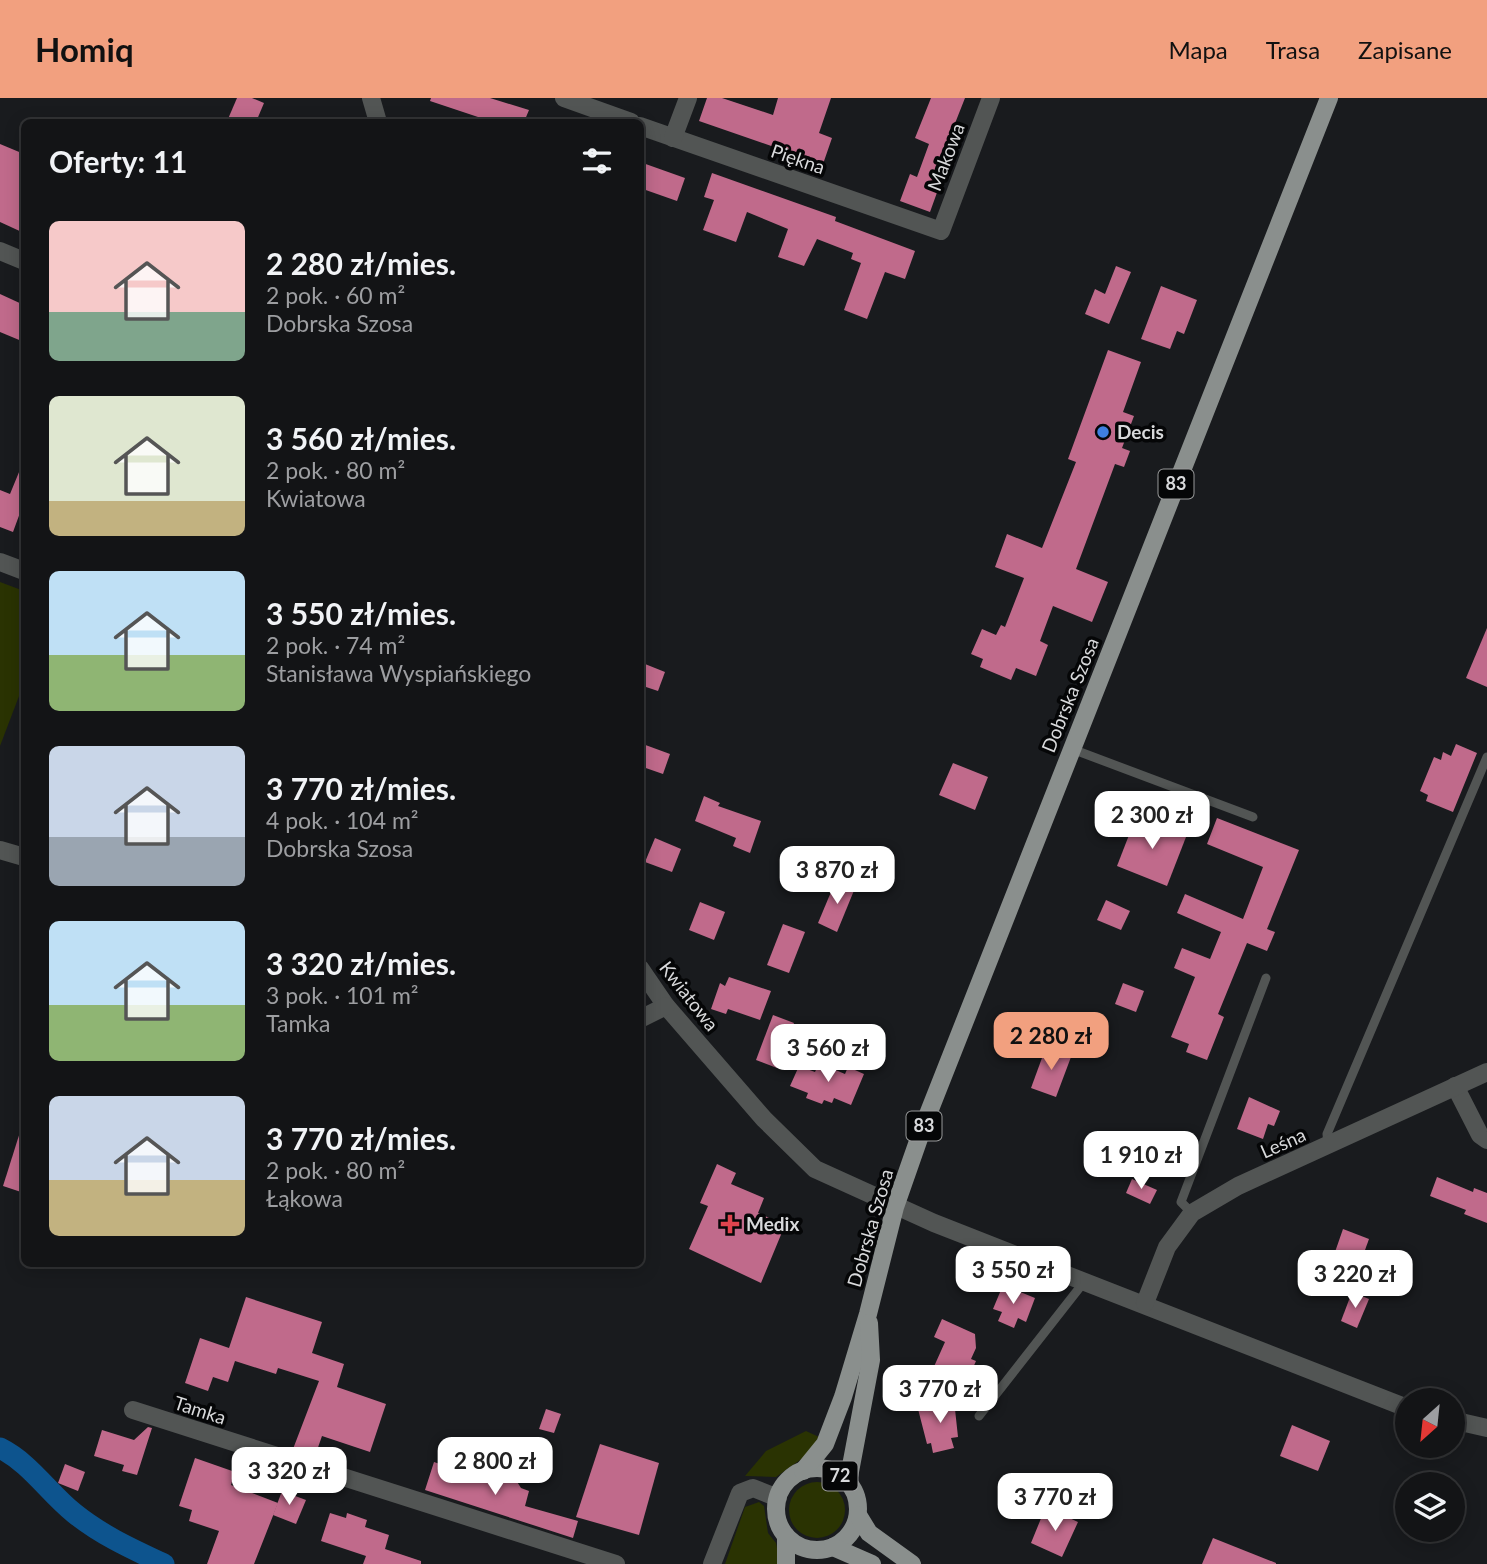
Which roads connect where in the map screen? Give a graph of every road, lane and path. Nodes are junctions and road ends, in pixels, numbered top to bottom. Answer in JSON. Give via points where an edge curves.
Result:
{"nodes":[{"id":1,"x":371,"y":98,"type":"edge"},
{"id":2,"x":564,"y":98,"type":"edge"},
{"id":3,"x":688,"y":98,"type":"edge"},
{"id":4,"x":991,"y":98,"type":"edge"},
{"id":5,"x":1329,"y":98,"type":"edge"},
{"id":6,"x":377,"y":119,"type":"edge"},
{"id":7,"x":623,"y":119,"type":"edge"},
{"id":8,"x":644,"y":127,"type":"edge"},
{"id":9,"x":673,"y":138,"type":"junction"},
{"id":10,"x":941,"y":231,"type":"joint"},
{"id":11,"x":0,"y":251,"type":"edge"},
{"id":12,"x":21,"y":260,"type":"edge"},
{"id":13,"x":0,"y":562,"type":"edge"},
{"id":14,"x":21,"y":570,"type":"edge"},
{"id":15,"x":1072,"y":749,"type":"junction"},
{"id":16,"x":1487,"y":757,"type":"edge"},
{"id":17,"x":1252,"y":817,"type":"dead end"},
{"id":18,"x":0,"y":850,"type":"edge"},
{"id":19,"x":21,"y":856,"type":"edge"},
{"id":20,"x":644,"y":974,"type":"edge"},
{"id":21,"x":1266,"y":978,"type":"dead end"},
{"id":22,"x":666,"y":1006,"type":"junction"},
{"id":23,"x":644,"y":1017,"type":"edge"},
{"id":24,"x":1487,"y":1072,"type":"edge"},
{"id":25,"x":1455,"y":1086,"type":"junction"},
{"id":26,"x":1487,"y":1140,"type":"edge"},
{"id":27,"x":1328,"y":1146,"type":"junction"},
{"id":28,"x":895,"y":1207,"type":"junction"},
{"id":29,"x":1192,"y":1213,"type":"junction"},
{"id":30,"x":1086,"y":1280,"type":"junction"},
{"id":31,"x":1145,"y":1303,"type":"junction"},
{"id":32,"x":868,"y":1314,"type":"junction"},
{"id":33,"x":1395,"y":1403,"type":"edge"},
{"id":34,"x":133,"y":1410,"type":"dead end"},
{"id":35,"x":979,"y":1416,"type":"dead end"},
{"id":36,"x":1465,"y":1423,"type":"edge"},
{"id":37,"x":1487,"y":1428,"type":"edge"},
{"id":38,"x":803,"y":1471,"type":"junction"},
{"id":39,"x":848,"y":1482,"type":"junction"},
{"id":40,"x":778,"y":1498,"type":"junction"},
{"id":41,"x":858,"y":1515,"type":"junction"},
{"id":42,"x":786,"y":1536,"type":"junction"},
{"id":43,"x":828,"y":1553,"type":"edge"},
{"id":44,"x":616,"y":1564,"type":"edge"},
{"id":45,"x":712,"y":1564,"type":"edge"},
{"id":46,"x":786,"y":1564,"type":"edge"},
{"id":47,"x":872,"y":1564,"type":"edge"},
{"id":48,"x":912,"y":1564,"type":"edge"}],
"edges":[{"from":1,"to":6,"type":"street"},
{"from":2,"to":7,"type":"street"},
{"from":3,"to":9,"type":"street"},
{"from":4,"to":10,"type":"street","name":"Makowa"},
{"from":5,"to":15,"type":"main road","name":"Dobrska Szosa","number":"83"},
{"from":8,"to":9,"type":"street","name":"Piękna"},
{"from":9,"to":10,"type":"street","name":"Piękna"},
{"from":11,"to":12,"type":"street"},
{"from":13,"to":14,"type":"street"},
{"from":15,"to":17,"type":"lane"},
{"from":15,"to":28,"type":"main road","name":"Dobrska Szosa","number":"83"},
{"from":16,"to":27,"type":"lane","via":[[1327,1134]]},
{"from":18,"to":19,"type":"street"},
{"from":20,"to":22,"type":"street","name":"Kwiatowa"},
{"from":21,"to":29,"type":"lane","via":[[1181,1202]]},
{"from":22,"to":23,"type":"street"},
{"from":22,"to":28,"type":"street","name":"Kwiatowa","via":[[794,1152],[826,1175]]},
{"from":24,"to":25,"type":"street","name":"Leśna"},
{"from":25,"to":26,"type":"street"},
{"from":25,"to":27,"type":"street","name":"Leśna"},
{"from":27,"to":29,"type":"street","name":"Leśna","via":[[1238,1186]]},
{"from":28,"to":30,"type":"street","name":"Kwiatowa"},
{"from":28,"to":32,"type":"main road","name":"Dobrska Szosa","number":"83"},
{"from":29,"to":31,"type":"street","name":"Leśna","via":[[1167,1247]]},
{"from":30,"to":31,"type":"street","name":"Kwiatowa"},
{"from":30,"to":35,"type":"lane"},
{"from":31,"to":33,"type":"street","name":"Kwiatowa"},
{"from":32,"to":38,"type":"main road","name":"Dobrska Szosa","number":"83","via":[[829,1435]]},
{"from":32,"to":39,"type":"main road","name":"Dobrska Szosa","number":"83","via":[[871,1360]]},
{"from":34,"to":44,"type":"street","name":"Tamka"},
{"from":36,"to":37,"type":"street"},
{"from":38,"to":39,"type":"main road","number":"72","via":[[827,1470]]},
{"from":38,"to":40,"type":"main road","number":"72","via":[[792,1477]]},
{"from":39,"to":41,"type":"main road","number":"72"},
{"from":40,"to":42,"type":"main road","via":[[779,1524]]},
{"from":40,"to":45,"type":"street","via":[[753,1488],[740,1493]]},
{"from":41,"to":43,"type":"main road","number":"72","via":[[850,1535]]},
{"from":41,"to":48,"type":"main road","number":"72","via":[[869,1533]]},
{"from":42,"to":43,"type":"main road","via":[[806,1549]]},
{"from":42,"to":46,"type":"main road"},
{"from":43,"to":47,"type":"main road"}]}
